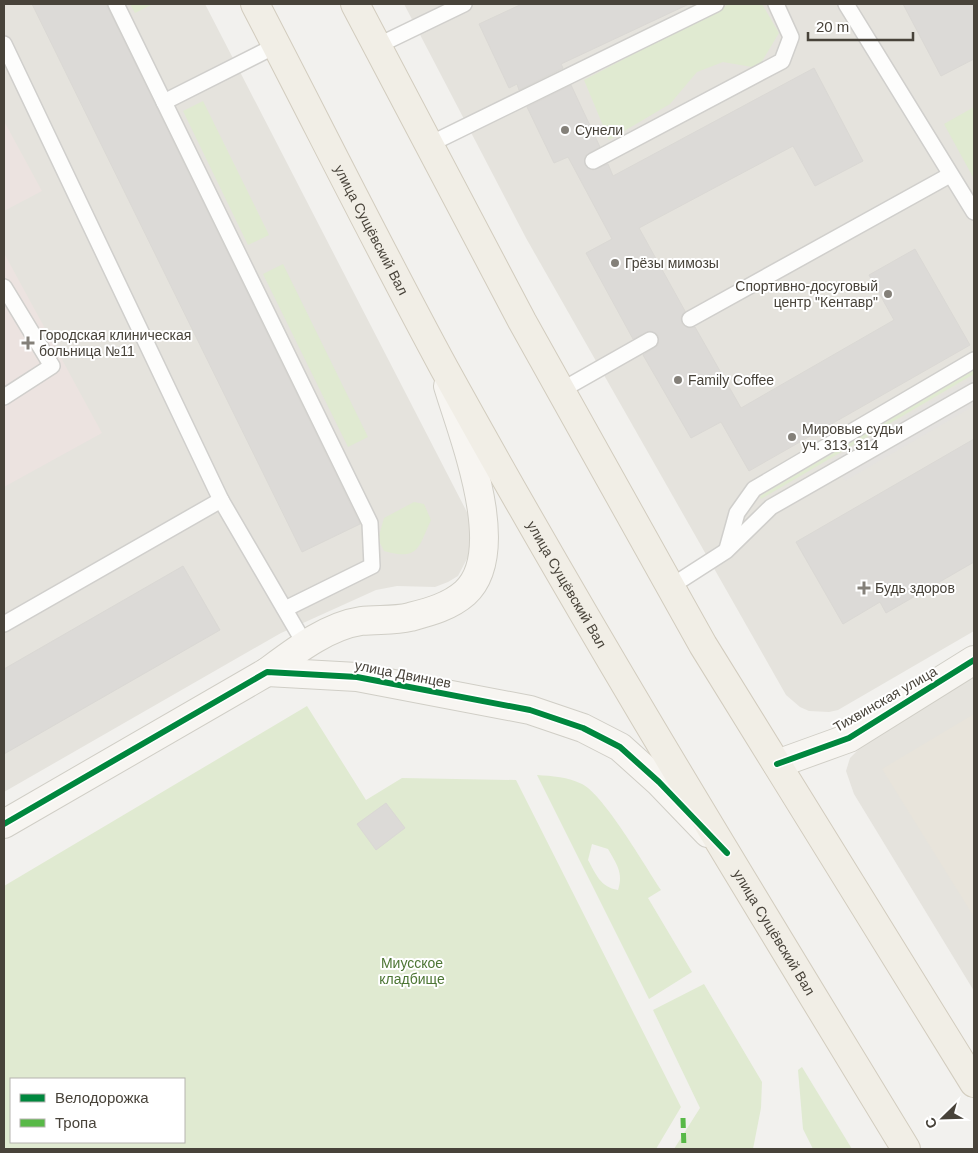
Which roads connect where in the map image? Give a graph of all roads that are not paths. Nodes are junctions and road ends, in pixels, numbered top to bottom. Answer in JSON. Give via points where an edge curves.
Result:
{"nodes":[{"id":1,"x":116,"y":4,"type":"edge"},
{"id":2,"x":255,"y":4,"type":"edge"},
{"id":3,"x":355,"y":4,"type":"edge"},
{"id":4,"x":464,"y":4,"type":"edge"},
{"id":5,"x":716,"y":4,"type":"edge"},
{"id":6,"x":776,"y":4,"type":"edge"},
{"id":7,"x":846,"y":4,"type":"edge"},
{"id":8,"x":4,"y":44,"type":"edge"},
{"id":9,"x":277,"y":45,"type":"junction"},
{"id":10,"x":377,"y":46,"type":"junction"},
{"id":11,"x":164,"y":102,"type":"junction"},
{"id":12,"x":428,"y":145,"type":"junction"},
{"id":13,"x":593,"y":161,"type":"dead end"},
{"id":14,"x":950,"y":175,"type":"junction"},
{"id":15,"x":974,"y":212,"type":"edge"},
{"id":16,"x":4,"y":287,"type":"edge"},
{"id":17,"x":690,"y":319,"type":"dead end"},
{"id":18,"x":650,"y":340,"type":"dead end"},
{"id":19,"x":974,"y":360,"type":"edge"},
{"id":20,"x":443,"y":365,"type":"junction"},
{"id":21,"x":560,"y":391,"type":"junction"},
{"id":22,"x":974,"y":391,"type":"edge"},
{"id":23,"x":4,"y":397,"type":"edge"},
{"id":24,"x":221,"y":500,"type":"junction"},
{"id":25,"x":726,"y":551,"type":"junction"},
{"id":26,"x":670,"y":587,"type":"junction"},
{"id":27,"x":285,"y":609,"type":"junction"},
{"id":28,"x":4,"y":624,"type":"edge"},
{"id":29,"x":306,"y":646,"type":"junction"},
{"id":30,"x":974,"y":660,"type":"edge"},
{"id":31,"x":268,"y":672,"type":"junction"},
{"id":32,"x":777,"y":764,"type":"junction"},
{"id":33,"x":4,"y":824,"type":"edge"},
{"id":34,"x":727,"y":853,"type":"junction"},
{"id":35,"x":974,"y":1082,"type":"edge"},
{"id":36,"x":906,"y":1149,"type":"edge"}],
"edges":[{"from":1,"to":11,"type":"lane"},
{"from":2,"to":9,"type":"main road","name":"улица Сущёвский Вал"},
{"from":3,"to":10,"type":"main road"},
{"from":4,"to":10,"type":"lane"},
{"from":5,"to":12,"type":"lane"},
{"from":6,"to":13,"type":"lane","via":[[791,37],[782,61]]},
{"from":7,"to":14,"type":"lane"},
{"from":8,"to":24,"type":"lane"},
{"from":9,"to":11,"type":"lane"},
{"from":9,"to":20,"type":"main road","name":"улица Сущёвский Вал"},
{"from":10,"to":12,"type":"main road"},
{"from":11,"to":27,"type":"lane","via":[[370,523],[372,566]]},
{"from":12,"to":21,"type":"main road"},
{"from":14,"to":15,"type":"lane"},
{"from":14,"to":17,"type":"lane"},
{"from":16,"to":23,"type":"lane","via":[[52,366]]},
{"from":18,"to":21,"type":"lane"},
{"from":19,"to":25,"type":"lane","via":[[754,489],[737,513]]},
{"from":20,"to":29,"type":"street","via":[[486,532],[481,566],[466,592],[440,609],[407,618],[359,622],[331,631]]},
{"from":20,"to":34,"type":"main road","name":"улица Сущёвский Вал","via":[[631,695]]},
{"from":21,"to":26,"type":"main road"},
{"from":22,"to":25,"type":"lane","via":[[771,507]]},
{"from":24,"to":27,"type":"lane"},
{"from":24,"to":28,"type":"lane"},
{"from":25,"to":26,"type":"lane"},
{"from":26,"to":32,"type":"main road"},
{"from":27,"to":29,"type":"lane"},
{"from":29,"to":31,"type":"street"},
{"from":30,"to":32,"type":"street","name":"Тихвинская улица","via":[[849,738]]},
{"from":31,"to":33,"type":"street"},
{"from":31,"to":34,"type":"street","name":"улица Двинцев","via":[[357,677],[530,710],[583,728],[620,747],[659,782]]},
{"from":32,"to":35,"type":"main road"},
{"from":34,"to":36,"type":"main road","name":"улица Сущёвский Вал"}]}
